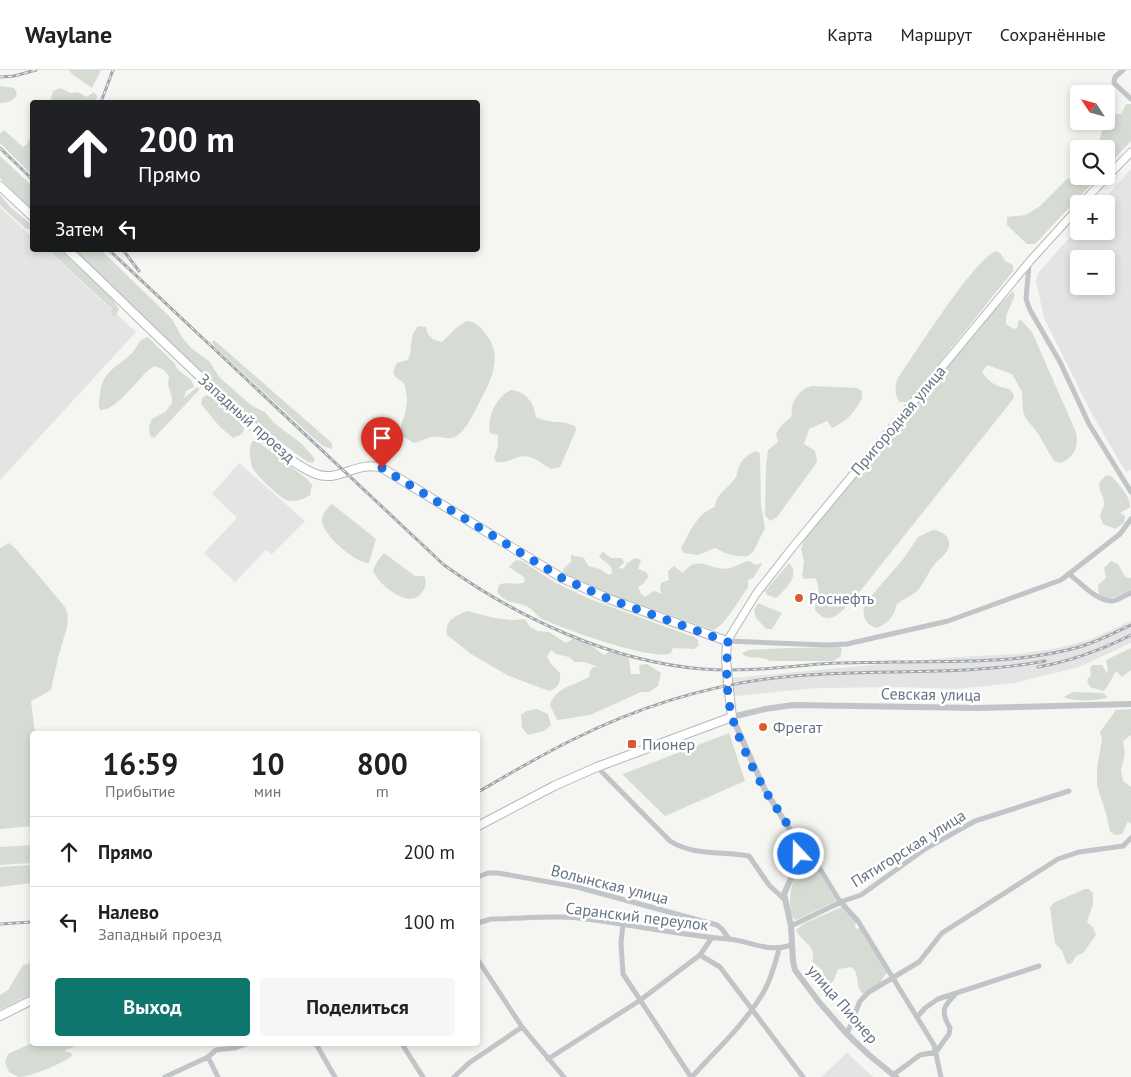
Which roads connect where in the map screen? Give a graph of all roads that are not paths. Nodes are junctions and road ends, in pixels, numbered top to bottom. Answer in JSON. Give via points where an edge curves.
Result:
{"nodes":[{"id":1,"x":1123,"y":70,"type":"edge"},
{"id":2,"x":1131,"y":99,"type":"edge"},
{"id":3,"x":1131,"y":152,"type":"edge"},
{"id":4,"x":0,"y":186,"type":"edge"},
{"id":5,"x":1090,"y":195,"type":"edge"},
{"id":6,"x":30,"y":214,"type":"edge"},
{"id":7,"x":1070,"y":217,"type":"edge"},
{"id":8,"x":70,"y":252,"type":"edge"},
{"id":9,"x":1030,"y":261,"type":"junction"},
{"id":10,"x":1131,"y":492,"type":"edge"},
{"id":11,"x":1131,"y":519,"type":"edge"},
{"id":12,"x":1069,"y":574,"type":"junction"},
{"id":13,"x":1131,"y":593,"type":"edge"},
{"id":14,"x":728,"y":642,"type":"junction"},
{"id":15,"x":1131,"y":704,"type":"edge"},
{"id":16,"x":732,"y":717,"type":"junction"},
{"id":17,"x":597,"y":767,"type":"junction"},
{"id":18,"x":1069,"y":791,"type":"dead end"},
{"id":19,"x":480,"y":825,"type":"edge"},
{"id":20,"x":1131,"y":838,"type":"edge"},
{"id":21,"x":799,"y":850,"type":"junction"},
{"id":22,"x":480,"y":876,"type":"edge"},
{"id":23,"x":784,"y":899,"type":"junction"},
{"id":24,"x":841,"y":902,"type":"junction"},
{"id":25,"x":480,"y":922,"type":"edge"},
{"id":26,"x":623,"y":924,"type":"junction"},
{"id":27,"x":791,"y":926,"type":"junction"},
{"id":28,"x":712,"y":939,"type":"junction"},
{"id":29,"x":729,"y":939,"type":"junction"},
{"id":30,"x":792,"y":945,"type":"junction"},
{"id":31,"x":779,"y":949,"type":"junction"},
{"id":32,"x":700,"y":955,"type":"junction"},
{"id":33,"x":480,"y":963,"type":"edge"},
{"id":34,"x":1039,"y":966,"type":"dead end"},
{"id":35,"x":893,"y":978,"type":"junction"},
{"id":36,"x":958,"y":992,"type":"junction"},
{"id":37,"x":30,"y":1001,"type":"edge"},
{"id":38,"x":639,"y":1001,"type":"junction"},
{"id":39,"x":751,"y":1009,"type":"junction"},
{"id":40,"x":0,"y":1016,"type":"edge"},
{"id":41,"x":918,"y":1016,"type":"junction"},
{"id":42,"x":522,"y":1028,"type":"junction"},
{"id":43,"x":847,"y":1034,"type":"junction"},
{"id":44,"x":240,"y":1046,"type":"edge"},
{"id":45,"x":317,"y":1046,"type":"edge"},
{"id":46,"x":403,"y":1046,"type":"edge"},
{"id":47,"x":936,"y":1052,"type":"junction"},
{"id":48,"x":208,"y":1057,"type":"junction"},
{"id":49,"x":548,"y":1059,"type":"junction"},
{"id":50,"x":895,"y":1076,"type":"edge"},
{"id":51,"x":165,"y":1077,"type":"edge"},
{"id":52,"x":218,"y":1077,"type":"edge"},
{"id":53,"x":334,"y":1077,"type":"edge"},
{"id":54,"x":423,"y":1077,"type":"edge"},
{"id":55,"x":454,"y":1077,"type":"edge"},
{"id":56,"x":564,"y":1077,"type":"edge"},
{"id":57,"x":691,"y":1077,"type":"edge"},
{"id":58,"x":803,"y":1077,"type":"edge"},
{"id":59,"x":941,"y":1077,"type":"edge"}],
"edges":[{"from":1,"to":2,"type":"street","via":[[1115,77],[1114,83]]},
{"from":3,"to":5,"type":"main road"},
{"from":4,"to":6,"type":"main road"},
{"from":7,"to":9,"type":"main road","name":"Пригородная улица"},
{"from":8,"to":14,"type":"main road","name":"Западный проезд","via":[[274,446],[314,474],[330,476],[365,465],[382,468],[562,578],[609,599]]},
{"from":9,"to":10,"type":"street","via":[[1026,292],[1030,310],[1090,424]]},
{"from":9,"to":14,"type":"main road","name":"Пригородная улица","via":[[772,572]]},
{"from":11,"to":12,"type":"street","via":[[1120,534]]},
{"from":12,"to":13,"type":"street","via":[[1106,600],[1115,601]]},
{"from":12,"to":14,"type":"street","via":[[1053,583],[948,621],[860,642],[826,645]]},
{"from":14,"to":16,"type":"main road","bridge":true,"via":[[726,660]]},
{"from":15,"to":16,"type":"street","name":"Севская улица","via":[[977,708],[793,706]]},
{"from":16,"to":17,"type":"main road"},
{"from":16,"to":21,"type":"street","via":[[758,776]]},
{"from":17,"to":19,"type":"main road"},
{"from":17,"to":23,"type":"street","via":[[670,840],[695,850],[749,856],[769,885]]},
{"from":18,"to":24,"type":"street","name":"Пятигорская улица","via":[[975,821],[925,849],[861,895]]},
{"from":20,"to":35,"type":"street","via":[[1123,846],[1079,852],[1058,859],[942,933],[919,962]]},
{"from":21,"to":23,"type":"street"},
{"from":21,"to":24,"type":"street","via":[[818,864]]},
{"from":22,"to":29,"type":"street","name":"Волынская улица","via":[[498,872],[577,887],[716,926]]},
{"from":23,"to":27,"type":"street","name":"улица Пионер"},
{"from":24,"to":27,"type":"street","name":"Пятигорская улица"},
{"from":24,"to":35,"type":"street","via":[[855,916]]},
{"from":25,"to":26,"type":"street","name":"Саранский переулок","via":[[491,919],[575,918]]},
{"from":26,"to":28,"type":"street","name":"Саранский переулок"},
{"from":26,"to":38,"type":"street","via":[[620,943],[623,974]]},
{"from":27,"to":30,"type":"street","name":"улица Пионер"},
{"from":28,"to":29,"type":"street","name":"Саранский переулок"},
{"from":28,"to":32,"type":"street"},
{"from":29,"to":31,"type":"street","name":"Саранский переулок"},
{"from":30,"to":31,"type":"street","name":"Саранский переулок"},
{"from":30,"to":43,"type":"street","name":"улица Пионер","via":[[798,975]]},
{"from":31,"to":39,"type":"street","via":[[767,984]]},
{"from":32,"to":38,"type":"street"},
{"from":32,"to":39,"type":"street","via":[[720,967]]},
{"from":33,"to":42,"type":"street"},
{"from":34,"to":36,"type":"street"},
{"from":35,"to":41,"type":"street"},
{"from":35,"to":43,"type":"street","via":[[860,1001]]},
{"from":36,"to":41,"type":"street","via":[[931,1003]]},
{"from":36,"to":47,"type":"street","via":[[943,1011],[950,1028]]},
{"from":37,"to":40,"type":"main road"},
{"from":38,"to":49,"type":"street"},
{"from":38,"to":57,"type":"street"},
{"from":39,"to":57,"type":"street"},
{"from":39,"to":58,"type":"street"},
{"from":41,"to":47,"type":"street"},
{"from":42,"to":49,"type":"street"},
{"from":42,"to":55,"type":"street","via":[[469,1063]]},
{"from":43,"to":50,"type":"street","name":"улица Пионер"},
{"from":44,"to":48,"type":"street","via":[[218,1050]]},
{"from":45,"to":53,"type":"street"},
{"from":46,"to":54,"type":"street"},
{"from":47,"to":50,"type":"street","via":[[920,1055]]},
{"from":47,"to":59,"type":"street"},
{"from":48,"to":51,"type":"street"},
{"from":48,"to":52,"type":"street"},
{"from":49,"to":56,"type":"street"}]}
